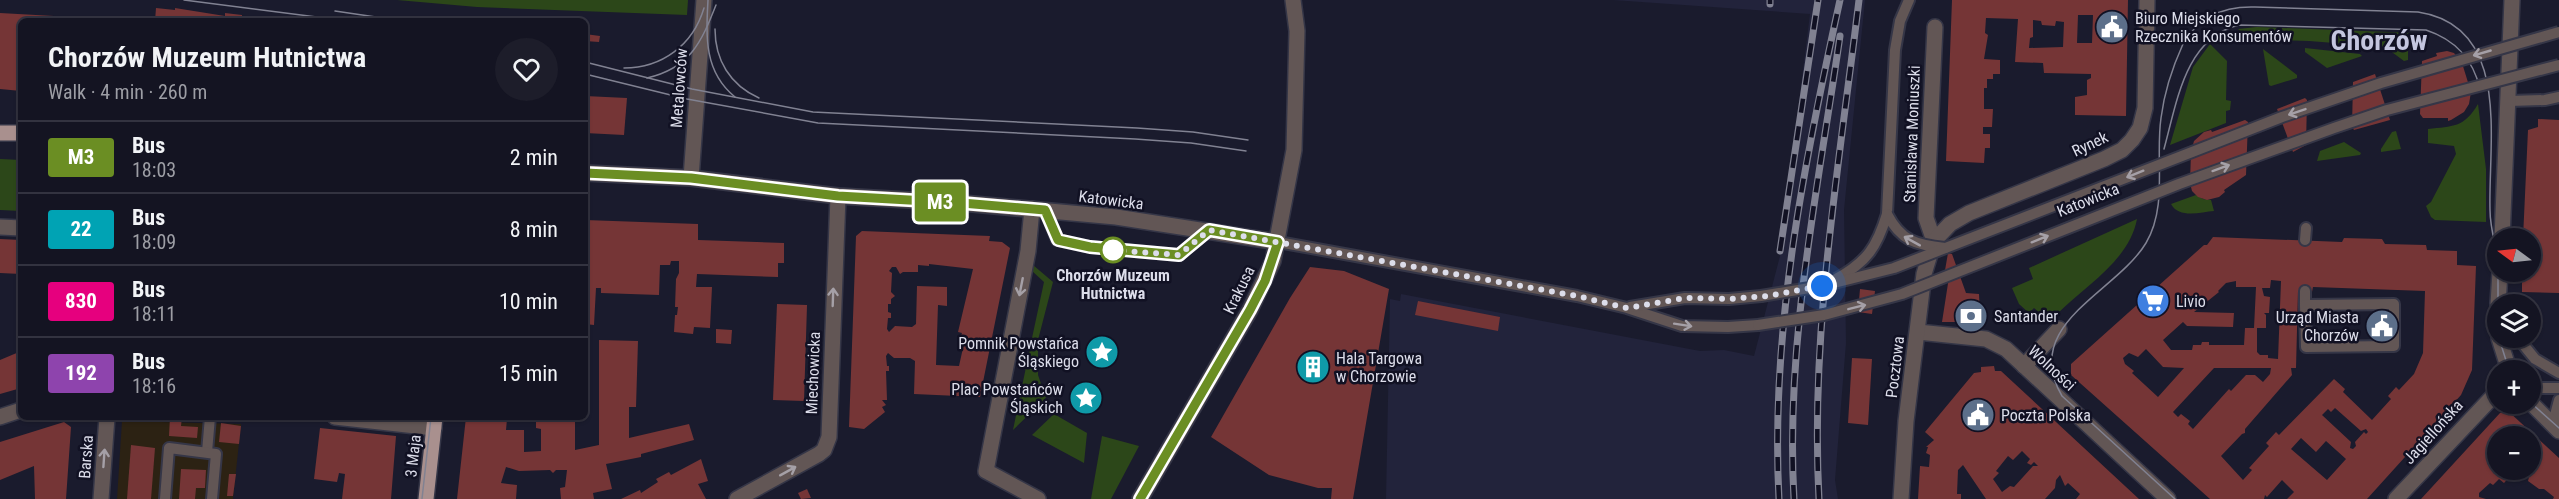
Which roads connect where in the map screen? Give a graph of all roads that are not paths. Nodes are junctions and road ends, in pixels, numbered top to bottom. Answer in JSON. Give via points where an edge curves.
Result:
{"nodes":[{"id":1,"x":704,"y":0,"type":"edge"},
{"id":2,"x":1293,"y":0,"type":"edge"},
{"id":3,"x":1909,"y":0,"type":"edge"},
{"id":4,"x":2147,"y":0,"type":"edge"},
{"id":5,"x":2512,"y":0,"type":"edge"},
{"id":6,"x":1935,"y":27,"type":"dead end"},
{"id":7,"x":2559,"y":32,"type":"edge"},
{"id":8,"x":2559,"y":65,"type":"edge"},
{"id":9,"x":2559,"y":97,"type":"edge"},
{"id":10,"x":2509,"y":101,"type":"junction"},
{"id":11,"x":0,"y":133,"type":"edge"},
{"id":12,"x":18,"y":133,"type":"edge"},
{"id":13,"x":588,"y":173,"type":"edge"},
{"id":14,"x":691,"y":178,"type":"junction"},
{"id":15,"x":838,"y":196,"type":"junction"},
{"id":16,"x":1038,"y":210,"type":"junction"},
{"id":17,"x":1887,"y":214,"type":"junction"},
{"id":18,"x":0,"y":227,"type":"edge"},
{"id":19,"x":18,"y":228,"type":"edge"},
{"id":20,"x":2306,"y":228,"type":"dead end"},
{"id":21,"x":2503,"y":228,"type":"edge"},
{"id":22,"x":1209,"y":230,"type":"junction"},
{"id":23,"x":2305,"y":240,"type":"dead end"},
{"id":24,"x":1278,"y":242,"type":"junction"},
{"id":25,"x":1941,"y":244,"type":"junction"},
{"id":26,"x":1822,"y":286,"type":"junction"},
{"id":27,"x":2305,"y":291,"type":"dead end"},
{"id":28,"x":2305,"y":305,"type":"junction"},
{"id":29,"x":1627,"y":308,"type":"junction"},
{"id":30,"x":2059,"y":329,"type":"dead end"},
{"id":31,"x":1917,"y":332,"type":"junction"},
{"id":32,"x":2526,"y":348,"type":"edge"},
{"id":33,"x":2024,"y":366,"type":"junction"},
{"id":34,"x":2559,"y":373,"type":"edge"},
{"id":35,"x":2541,"y":388,"type":"edge"},
{"id":36,"x":2559,"y":388,"type":"edge"},
{"id":37,"x":2559,"y":400,"type":"edge"},
{"id":38,"x":2487,"y":403,"type":"edge"},
{"id":39,"x":18,"y":411,"type":"edge"},
{"id":40,"x":2541,"y":413,"type":"edge"},
{"id":41,"x":0,"y":417,"type":"edge"},
{"id":42,"x":107,"y":420,"type":"edge"},
{"id":43,"x":210,"y":420,"type":"edge"},
{"id":44,"x":384,"y":420,"type":"edge"},
{"id":45,"x":434,"y":423,"type":"edge"},
{"id":46,"x":2559,"y":430,"type":"edge"},
{"id":47,"x":207,"y":452,"type":"junction"},
{"id":48,"x":101,"y":499,"type":"edge"},
{"id":49,"x":165,"y":499,"type":"edge"},
{"id":50,"x":212,"y":499,"type":"edge"},
{"id":51,"x":426,"y":499,"type":"edge"},
{"id":52,"x":737,"y":499,"type":"edge"},
{"id":53,"x":1038,"y":499,"type":"edge"},
{"id":54,"x":1140,"y":499,"type":"edge"},
{"id":55,"x":1901,"y":499,"type":"edge"},
{"id":56,"x":2168,"y":499,"type":"edge"},
{"id":57,"x":2396,"y":499,"type":"edge"}],
"edges":[{"from":1,"to":14,"type":"street","name":"Metalowców"},
{"from":2,"to":24,"type":"street","name":"Krakusa","via":[[1297,31],[1294,150]]},
{"from":3,"to":17,"type":"lane","via":[[1900,21],[1895,50]]},
{"from":4,"to":25,"type":"street","name":"Rynek","via":[[2145,108],[2132,140],[2104,159],[1960,218],[1949,225]]},
{"from":5,"to":10,"type":"street"},
{"from":6,"to":25,"type":"street","name":"Stanisława Moniuszki","via":[[1926,218]]},
{"from":7,"to":25,"type":"lane","name":"Katowicka","one_way":true,"bridge":true,"via":[[2381,83]]},
{"from":29,"to":8,"type":"lane","name":"Katowicka","one_way":true,"bridge":true,"via":[[1682,326],[1758,325],[1824,315],[1902,294],[2179,184],[2334,128],[2387,110]]},
{"from":9,"to":10,"type":"lane"},
{"from":10,"to":21,"type":"street"},
{"from":11,"to":12,"type":"main road"},
{"from":13,"to":14,"type":"street","name":"Katowicka"},
{"from":14,"to":15,"type":"street","name":"Katowicka"},
{"from":15,"to":16,"type":"street","name":"Katowicka"},
{"from":52,"to":15,"type":"street","name":"Miechowicka","one_way":true,"via":[[819,454],[827,444]]},
{"from":16,"to":22,"type":"street","name":"Katowicka"},
{"from":16,"to":22,"type":"lane","via":[[1058,240],[1099,248],[1179,255]]},
{"from":16,"to":53,"type":"street","one_way":true,"via":[[986,471]]},
{"from":25,"to":17,"type":"lane","one_way":true,"bridge":true,"via":[[1920,246],[1893,226]]},
{"from":17,"to":26,"type":"lane","bridge":true,"via":[[1880,239],[1867,257]]},
{"from":18,"to":19,"type":"street"},
{"from":20,"to":23,"type":"lane"},
{"from":22,"to":24,"type":"street","name":"Katowicka"},
{"from":24,"to":29,"type":"lane","name":"Katowicka"},
{"from":24,"to":54,"type":"street","name":"Krakusa","via":[[1250,310]]},
{"from":25,"to":26,"type":"lane","name":"Katowicka","bridge":true,"via":[[1894,267]]},
{"from":25,"to":31,"type":"street","name":"Pocztowa","via":[[1924,274]]},
{"from":26,"to":29,"type":"lane","name":"Katowicka","bridge":true,"via":[[1729,299],[1685,298]]},
{"from":27,"to":28,"type":"lane"},
{"from":28,"to":28,"type":"lane","via":[[2306,347],[2394,346],[2394,304]]},
{"from":30,"to":33,"type":"street"},
{"from":31,"to":33,"type":"street","name":"Wolności","via":[[1986,339],[2006,349]]},
{"from":31,"to":55,"type":"street","name":"Pocztowa"},
{"from":32,"to":34,"type":"lane","via":[[2535,359]]},
{"from":33,"to":56,"type":"street","name":"Wolności"},
{"from":35,"to":36,"type":"lane"},
{"from":37,"to":46,"type":"lane","via":[[2555,415]]},
{"from":38,"to":57,"type":"street","name":"Jagiellońska"},
{"from":39,"to":41,"type":"street"},
{"from":40,"to":46,"type":"street"},
{"from":48,"to":42,"type":"street","name":"Barska","one_way":true},
{"from":43,"to":47,"type":"lane"},
{"from":44,"to":45,"type":"street"},
{"from":45,"to":51,"type":"main road","name":"3 Maja"},
{"from":47,"to":49,"type":"lane","via":[[169,448]]},
{"from":47,"to":50,"type":"lane","via":[[216,454]]}]}
